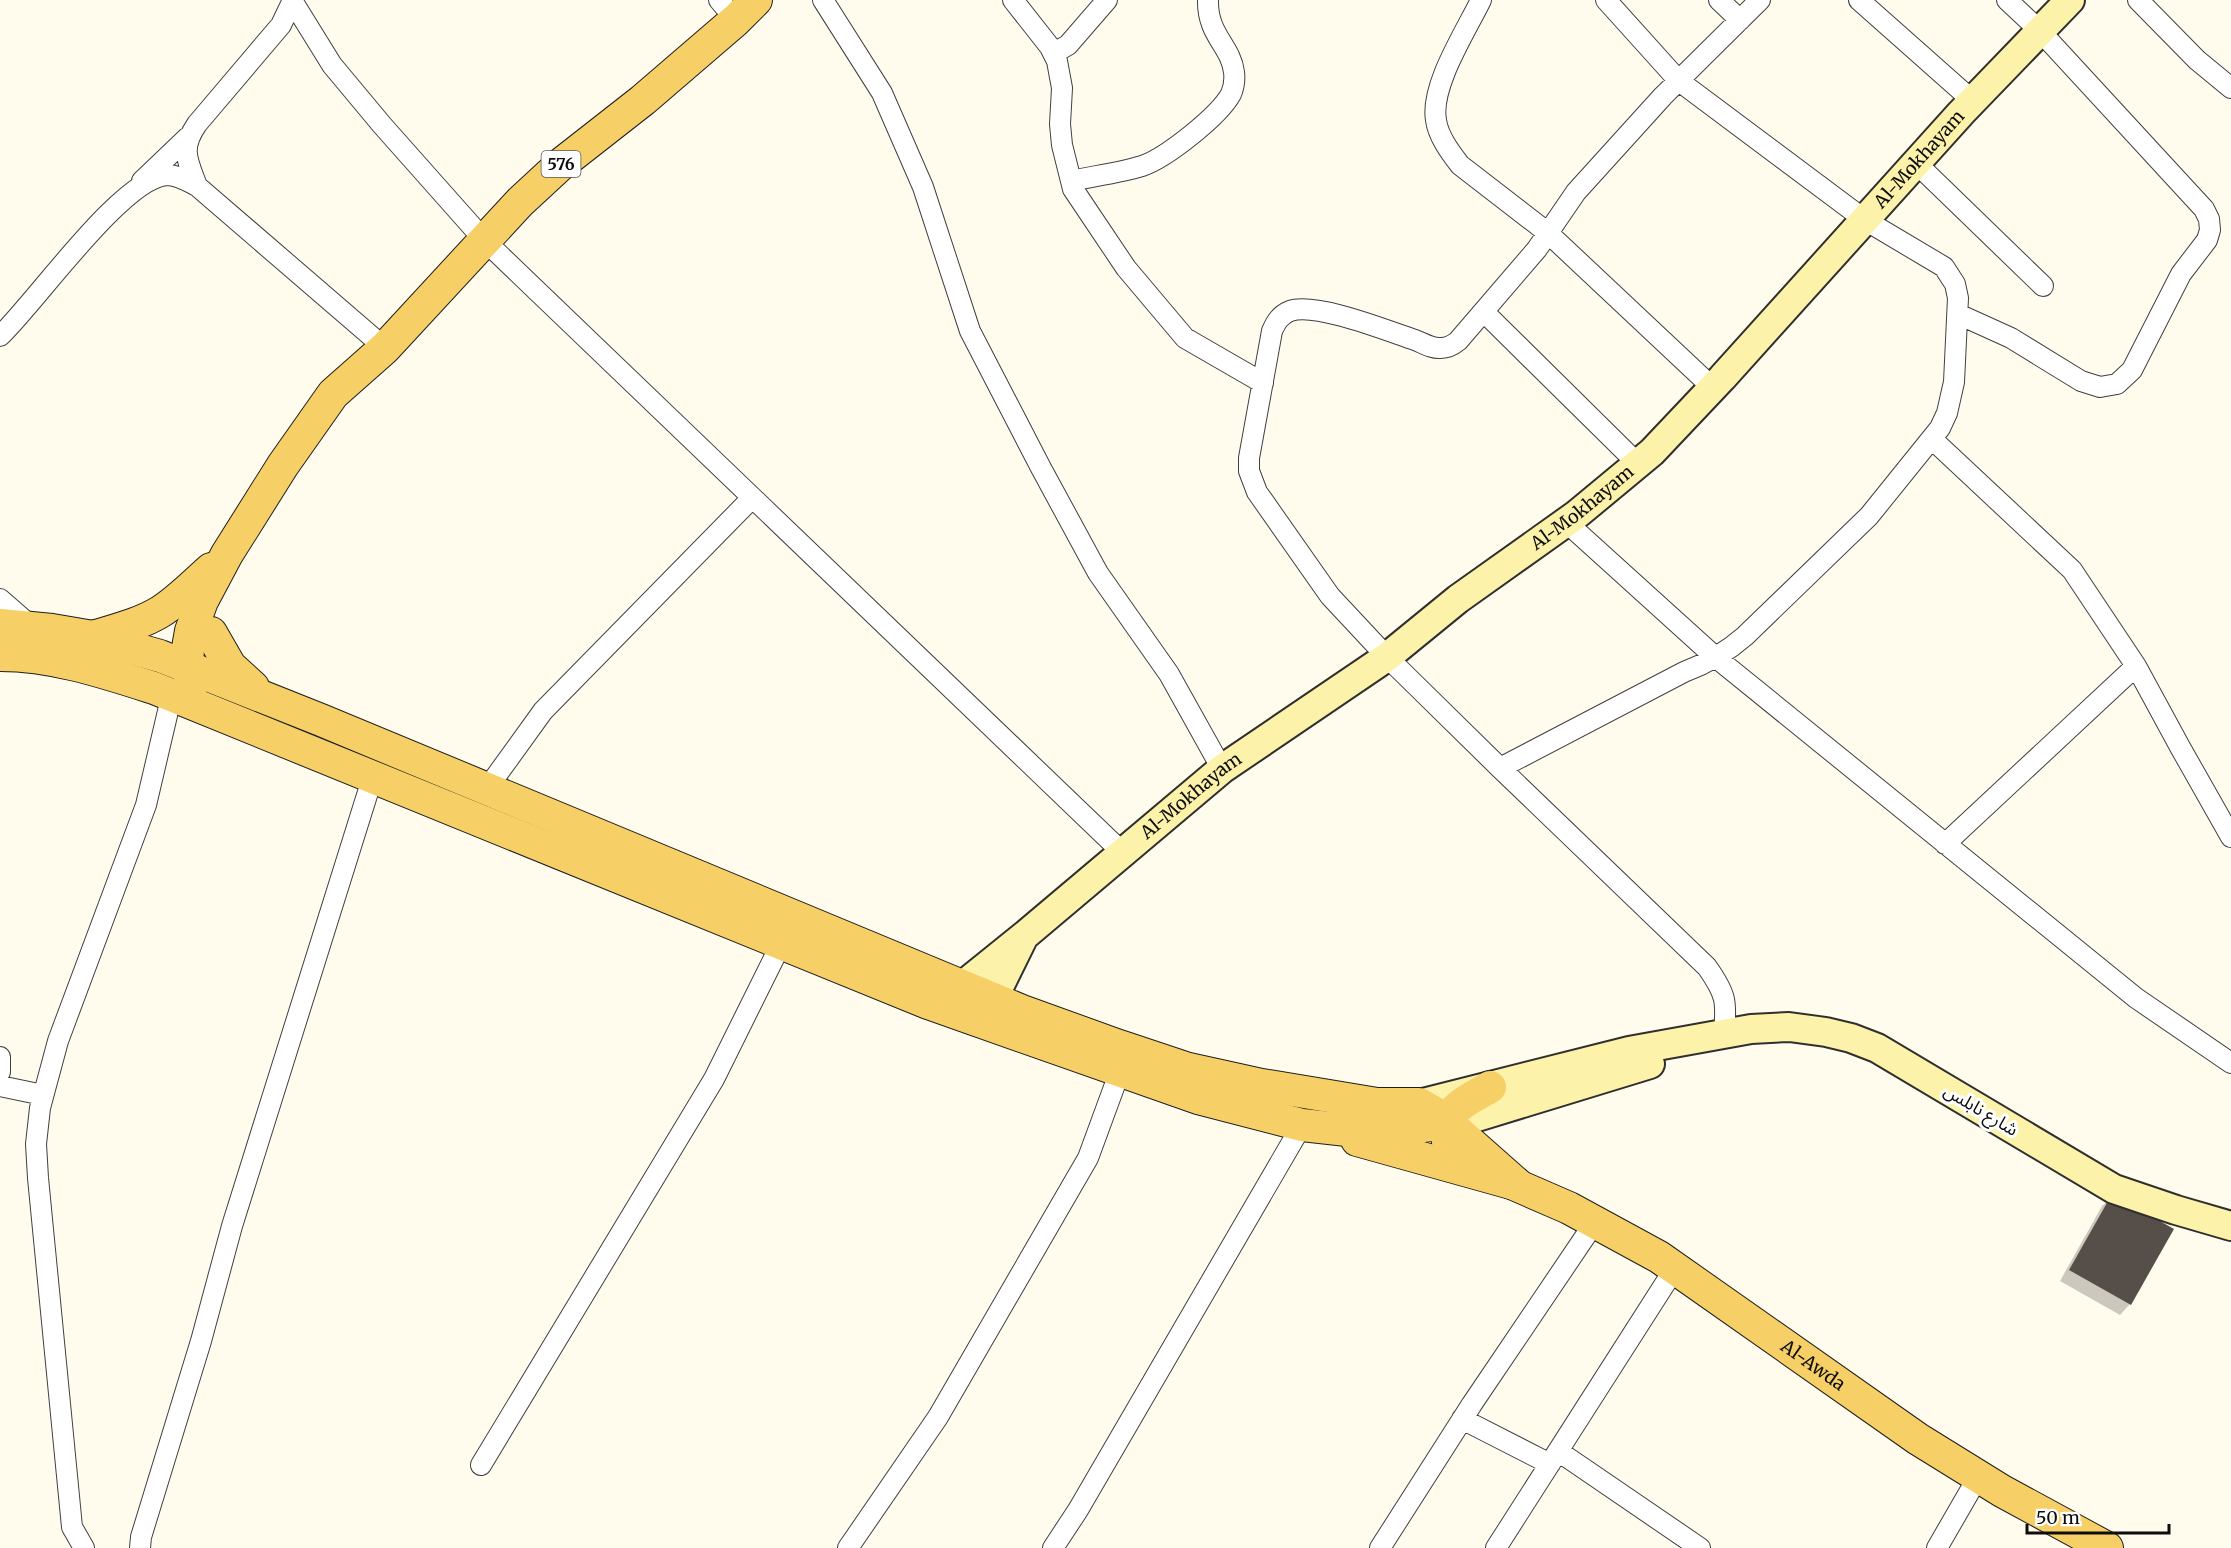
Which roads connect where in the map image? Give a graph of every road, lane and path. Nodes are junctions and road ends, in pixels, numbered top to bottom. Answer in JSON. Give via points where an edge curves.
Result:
{"nodes":[{"id":1,"x":823,"y":0,"type":"edge"},
{"id":2,"x":1107,"y":0,"type":"edge"},
{"id":3,"x":1208,"y":0,"type":"edge"},
{"id":4,"x":1481,"y":0,"type":"edge"},
{"id":5,"x":1606,"y":0,"type":"edge"},
{"id":6,"x":1719,"y":0,"type":"edge"},
{"id":7,"x":1760,"y":0,"type":"edge"},
{"id":8,"x":1859,"y":0,"type":"edge"},
{"id":9,"x":2007,"y":0,"type":"edge"},
{"id":10,"x":2070,"y":0,"type":"edge"},
{"id":11,"x":2138,"y":0,"type":"edge"},
{"id":12,"x":293,"y":1,"type":"edge"},
{"id":13,"x":1016,"y":1,"type":"edge"},
{"id":14,"x":737,"y":7,"type":"edge"},
{"id":15,"x":1740,"y":20,"type":"junction"},
{"id":16,"x":2040,"y":31,"type":"junction"},
{"id":17,"x":1054,"y":54,"type":"junction"},
{"id":18,"x":1679,"y":81,"type":"junction"},
{"id":19,"x":2231,"y":88,"type":"edge"},
{"id":20,"x":1974,"y":102,"type":"junction"},
{"id":21,"x":188,"y":137,"type":"junction"},
{"id":22,"x":1916,"y":163,"type":"junction"},
{"id":23,"x":1071,"y":181,"type":"junction"},
{"id":24,"x":197,"y":186,"type":"junction"},
{"id":25,"x":127,"y":195,"type":"junction"},
{"id":26,"x":1865,"y":219,"type":"junction"},
{"id":27,"x":1548,"y":233,"type":"junction"},
{"id":28,"x":485,"y":241,"type":"junction"},
{"id":29,"x":2043,"y":286,"type":"dead end"},
{"id":30,"x":1484,"y":312,"type":"junction"},
{"id":31,"x":1958,"y":314,"type":"junction"},
{"id":32,"x":0,"y":336,"type":"edge"},
{"id":33,"x":385,"y":348,"type":"junction"},
{"id":34,"x":1263,"y":383,"type":"junction"},
{"id":35,"x":1713,"y":388,"type":"junction"},
{"id":36,"x":1932,"y":439,"type":"junction"},
{"id":37,"x":1638,"y":464,"type":"junction"},
{"id":38,"x":752,"y":498,"type":"junction"},
{"id":39,"x":1566,"y":522,"type":"junction"},
{"id":40,"x":228,"y":554,"type":"junction"},
{"id":41,"x":0,"y":599,"type":"edge"},
{"id":42,"x":0,"y":625,"type":"edge"},
{"id":43,"x":33,"y":628,"type":"junction"},
{"id":44,"x":211,"y":633,"type":"junction"},
{"id":45,"x":93,"y":637,"type":"junction"},
{"id":46,"x":0,"y":655,"type":"edge"},
{"id":47,"x":1387,"y":657,"type":"junction"},
{"id":48,"x":1724,"y":658,"type":"junction"},
{"id":49,"x":2136,"y":666,"type":"junction"},
{"id":50,"x":186,"y":676,"type":"junction"},
{"id":51,"x":265,"y":697,"type":"junction"},
{"id":52,"x":1500,"y":768,"type":"junction"},
{"id":53,"x":1222,"y":769,"type":"junction"},
{"id":54,"x":373,"y":776,"type":"junction"},
{"id":55,"x":486,"y":789,"type":"junction"},
{"id":56,"x":2231,"y":837,"type":"edge"},
{"id":57,"x":1945,"y":844,"type":"junction"},
{"id":58,"x":1123,"y":853,"type":"junction"},
{"id":59,"x":1024,"y":936,"type":"junction"},
{"id":60,"x":781,"y":944,"type":"junction"},
{"id":61,"x":962,"y":986,"type":"junction"},
{"id":62,"x":982,"y":1009,"type":"junction"},
{"id":63,"x":1724,"y":1034,"type":"junction"},
{"id":64,"x":0,"y":1057,"type":"edge"},
{"id":65,"x":0,"y":1063,"type":"edge"},
{"id":66,"x":2231,"y":1063,"type":"edge"},
{"id":67,"x":1120,"y":1071,"type":"junction"},
{"id":68,"x":0,"y":1072,"type":"edge"},
{"id":69,"x":0,"y":1086,"type":"edge"},
{"id":70,"x":1490,"y":1087,"type":"junction"},
{"id":71,"x":43,"y":1095,"type":"junction"},
{"id":72,"x":1419,"y":1104,"type":"junction"},
{"id":73,"x":1447,"y":1123,"type":"junction"},
{"id":74,"x":1302,"y":1125,"type":"junction"},
{"id":75,"x":1518,"y":1185,"type":"junction"},
{"id":76,"x":1595,"y":1222,"type":"junction"},
{"id":77,"x":2231,"y":1226,"type":"edge"},
{"id":78,"x":1675,"y":1268,"type":"junction"},
{"id":79,"x":1462,"y":1419,"type":"junction"},
{"id":80,"x":1554,"y":1458,"type":"junction"},
{"id":81,"x":481,"y":1465,"type":"dead end"},
{"id":82,"x":1978,"y":1477,"type":"junction"},
{"id":83,"x":2093,"y":1544,"type":"edge"},
{"id":84,"x":84,"y":1548,"type":"edge"},
{"id":85,"x":140,"y":1548,"type":"edge"},
{"id":86,"x":848,"y":1548,"type":"edge"},
{"id":87,"x":1053,"y":1548,"type":"edge"},
{"id":88,"x":1380,"y":1548,"type":"edge"},
{"id":89,"x":1496,"y":1548,"type":"edge"},
{"id":90,"x":1700,"y":1548,"type":"edge"},
{"id":91,"x":1937,"y":1548,"type":"edge"}],
"edges":[{"from":1,"to":53,"type":"street","via":[[882,93],[923,187],[970,331],[1041,468],[1098,573],[1169,674]]},
{"from":2,"to":17,"type":"street","via":[[1068,45]]},
{"from":3,"to":23,"type":"street","via":[[1209,21],[1234,69],[1235,81],[1226,102],[1192,136],[1144,165]]},
{"from":4,"to":27,"type":"street","via":[[1439,84],[1439,131],[1460,165]]},
{"from":5,"to":18,"type":"street"},
{"from":6,"to":15,"type":"street"},
{"from":7,"to":15,"type":"street"},
{"from":8,"to":20,"type":"street"},
{"from":9,"to":16,"type":"street"},
{"from":10,"to":16,"type":"street","name":"Al-Mokhayam"},
{"from":11,"to":19,"type":"street","via":[[2197,60]]},
{"from":12,"to":21,"type":"street","via":[[281,25]]},
{"from":12,"to":28,"type":"street","via":[[332,65]]},
{"from":13,"to":17,"type":"street"},
{"from":14,"to":28,"type":"main road","number":"576","via":[[643,99],[520,202]]},
{"from":15,"to":18,"type":"street"},
{"from":16,"to":20,"type":"street","name":"Al-Mokhayam"},
{"from":16,"to":31,"type":"street","via":[[2204,209],[2210,230],[2181,274],[2132,370],[2109,387],[2081,381],[2011,338]]},
{"from":17,"to":23,"type":"street","via":[[1061,74],[1062,145]]},
{"from":18,"to":26,"type":"street"},
{"from":18,"to":27,"type":"street","via":[[1576,192]]},
{"from":20,"to":22,"type":"street","name":"Al-Mokhayam"},
{"from":21,"to":24,"type":"street","via":[[185,150]]},
{"from":21,"to":25,"type":"street"},
{"from":22,"to":26,"type":"street","name":"Al-Mokhayam"},
{"from":22,"to":29,"type":"street"},
{"from":23,"to":34,"type":"street","via":[[1126,268],[1185,338]]},
{"from":24,"to":25,"type":"street","via":[[166,175]]},
{"from":24,"to":33,"type":"street"},
{"from":25,"to":32,"type":"street"},
{"from":26,"to":31,"type":"street","via":[[1944,267],[1955,284]]},
{"from":26,"to":35,"type":"street","name":"Al-Mokhayam"},
{"from":27,"to":30,"type":"street"},
{"from":27,"to":35,"type":"street"},
{"from":28,"to":33,"type":"main road","number":"576"},
{"from":28,"to":38,"type":"street"},
{"from":30,"to":34,"type":"street","via":[[1458,341],[1434,348],[1346,316],[1293,310],[1283,315],[1272,331]]},
{"from":30,"to":37,"type":"street"},
{"from":31,"to":36,"type":"street","via":[[1951,398]]},
{"from":33,"to":40,"type":"main road","via":[[333,394]]},
{"from":33,"to":44,"type":"main road","via":[[253,542]]},
{"from":34,"to":47,"type":"street","via":[[1249,458],[1252,482],[1330,596]]},
{"from":35,"to":37,"type":"street","name":"Al-Mokhayam"},
{"from":36,"to":48,"type":"street","via":[[1869,516]]},
{"from":36,"to":49,"type":"street","via":[[2072,570]]},
{"from":37,"to":39,"type":"street","name":"Al-Mokhayam"},
{"from":38,"to":55,"type":"street","via":[[543,711]]},
{"from":38,"to":58,"type":"street"},
{"from":39,"to":47,"type":"street","name":"Al-Mokhayam","via":[[1458,599]]},
{"from":39,"to":48,"type":"street"},
{"from":40,"to":45,"type":"main road","via":[[161,612]]},
{"from":40,"to":50,"type":"main road","via":[[191,631]]},
{"from":41,"to":43,"type":"street"},
{"from":42,"to":43,"type":"main road"},
{"from":43,"to":45,"type":"main road"},
{"from":44,"to":50,"type":"main road","via":[[203,655]]},
{"from":44,"to":51,"type":"main road","via":[[230,666]]},
{"from":45,"to":50,"type":"main road","via":[[160,656]]},
{"from":46,"to":50,"type":"main road","via":[[27,655],[79,665],[139,683]]},
{"from":47,"to":52,"type":"street"},
{"from":47,"to":53,"type":"street","name":"Al-Mokhayam"},
{"from":48,"to":52,"type":"street","via":[[1684,672]]},
{"from":48,"to":57,"type":"street"},
{"from":49,"to":56,"type":"street"},
{"from":49,"to":57,"type":"street"},
{"from":50,"to":51,"type":"main road"},
{"from":50,"to":54,"type":"main road","via":[[206,708]]},
{"from":50,"to":71,"type":"street","via":[[146,805],[62,1030]]},
{"from":51,"to":55,"type":"main road"},
{"from":52,"to":63,"type":"street","via":[[1707,967],[1724,994]]},
{"from":53,"to":58,"type":"street","name":"Al-Mokhayam"},
{"from":54,"to":60,"type":"main road"},
{"from":54,"to":85,"type":"street","via":[[232,1226]]},
{"from":55,"to":61,"type":"main road"},
{"from":57,"to":66,"type":"street","via":[[2136,998]]},
{"from":58,"to":59,"type":"street","name":"Al-Mokhayam"},
{"from":59,"to":61,"type":"street","name":"Al-Mokhayam"},
{"from":59,"to":62,"type":"street"},
{"from":60,"to":62,"type":"main road"},
{"from":60,"to":81,"type":"street","via":[[714,1079]]},
{"from":61,"to":62,"type":"main road"},
{"from":62,"to":67,"type":"main road"},
{"from":62,"to":72,"type":"main road","via":[[1185,1068],[1262,1085],[1377,1104]]},
{"from":63,"to":70,"type":"street","via":[[1629,1051]]},
{"from":63,"to":73,"type":"street","via":[[1641,1067]]},
{"from":63,"to":77,"type":"street","name":"شارع نابلس","via":[[1789,1027],[1851,1038],[1876,1048],[2114,1189]]},
{"from":64,"to":65,"type":"street"},
{"from":65,"to":68,"type":"street"},
{"from":67,"to":74,"type":"main road","via":[[1198,1098]]},
{"from":67,"to":86,"type":"street","via":[[1083,1168],[938,1418]]},
{"from":69,"to":71,"type":"street"},
{"from":70,"to":72,"type":"street"},
{"from":70,"to":73,"type":"main road","via":[[1459,1105]]},
{"from":71,"to":84,"type":"street","via":[[36,1144],[39,1190],[72,1527]]},
{"from":72,"to":73,"type":"main road"},
{"from":73,"to":74,"type":"main road","via":[[1391,1130]]},
{"from":73,"to":75,"type":"main road","via":[[1448,1143],[1465,1161]]},
{"from":74,"to":75,"type":"main road"},
{"from":74,"to":87,"type":"street"},
{"from":75,"to":76,"type":"main road","name":"Al-Awda"},
{"from":76,"to":78,"type":"main road","name":"Al-Awda"},
{"from":76,"to":79,"type":"street"},
{"from":78,"to":80,"type":"street"},
{"from":78,"to":82,"type":"main road","name":"Al-Awda"},
{"from":79,"to":80,"type":"street"},
{"from":79,"to":88,"type":"street"},
{"from":80,"to":89,"type":"street"},
{"from":80,"to":90,"type":"street"},
{"from":82,"to":83,"type":"main road","name":"Al-Awda"},
{"from":82,"to":91,"type":"street"}]}
